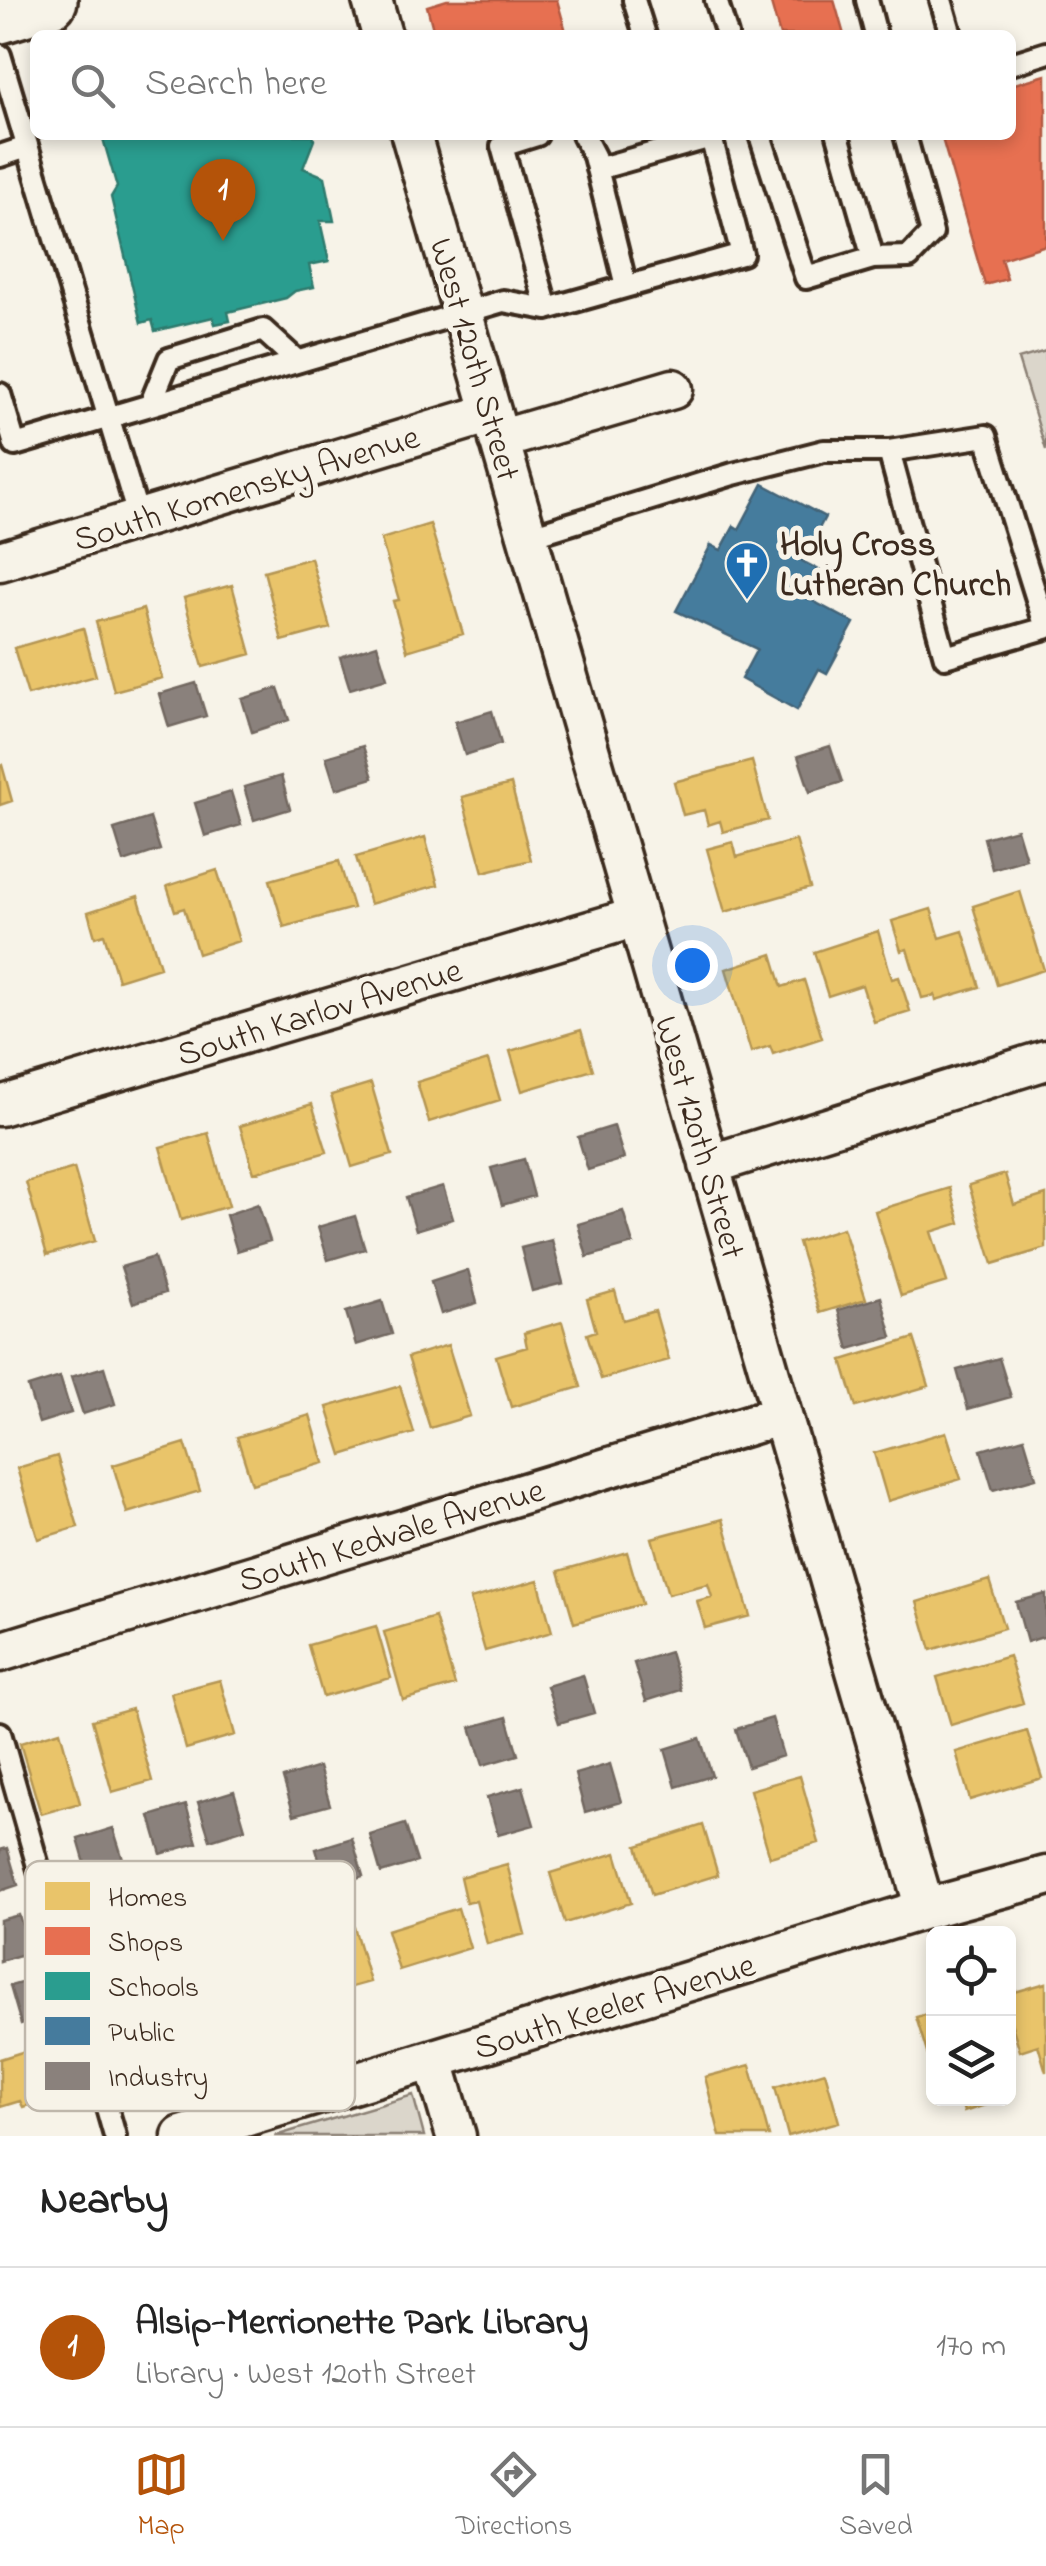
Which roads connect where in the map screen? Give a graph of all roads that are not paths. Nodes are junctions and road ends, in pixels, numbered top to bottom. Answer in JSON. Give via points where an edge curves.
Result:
{"nodes":[{"id":1,"x":49,"y":0,"type":"edge"},
{"id":2,"x":372,"y":0,"type":"edge"},
{"id":3,"x":634,"y":0,"type":"edge"},
{"id":4,"x":716,"y":0,"type":"edge"},
{"id":5,"x":867,"y":0,"type":"edge"},
{"id":6,"x":940,"y":0,"type":"edge"},
{"id":7,"x":0,"y":15,"type":"edge"},
{"id":8,"x":381,"y":30,"type":"edge"},
{"id":9,"x":643,"y":30,"type":"edge"},
{"id":10,"x":726,"y":30,"type":"edge"},
{"id":11,"x":875,"y":30,"type":"edge"},
{"id":12,"x":949,"y":30,"type":"edge"},
{"id":13,"x":1046,"y":52,"type":"edge"},
{"id":14,"x":0,"y":55,"type":"edge"},
{"id":15,"x":1016,"y":62,"type":"edge"},
{"id":16,"x":412,"y":140,"type":"edge"},
{"id":17,"x":522,"y":140,"type":"edge"},
{"id":18,"x":585,"y":140,"type":"edge"},
{"id":19,"x":697,"y":140,"type":"edge"},
{"id":20,"x":712,"y":140,"type":"edge"},
{"id":21,"x":762,"y":140,"type":"edge"},
{"id":22,"x":839,"y":140,"type":"edge"},
{"id":23,"x":906,"y":140,"type":"edge"},
{"id":24,"x":27,"y":147,"type":"junction"},
{"id":25,"x":0,"y":156,"type":"edge"},
{"id":26,"x":597,"y":169,"type":"junction"},
{"id":27,"x":873,"y":258,"type":"junction"},
{"id":28,"x":626,"y":286,"type":"junction"},
{"id":29,"x":547,"y":308,"type":"junction"},
{"id":30,"x":463,"y":313,"type":"junction"},
{"id":31,"x":297,"y":361,"type":"junction"},
{"id":32,"x":673,"y":388,"type":"dead end"},
{"id":33,"x":0,"y":394,"type":"edge"},
{"id":34,"x":151,"y":403,"type":"junction"},
{"id":35,"x":106,"y":416,"type":"junction"},
{"id":36,"x":495,"y":427,"type":"junction"},
{"id":37,"x":889,"y":451,"type":"junction"},
{"id":38,"x":139,"y":519,"type":"junction"},
{"id":39,"x":527,"y":537,"type":"junction"},
{"id":40,"x":0,"y":561,"type":"edge"},
{"id":41,"x":637,"y":917,"type":"junction"},
{"id":42,"x":1046,"y":1060,"type":"edge"},
{"id":43,"x":0,"y":1106,"type":"edge"},
{"id":44,"x":709,"y":1165,"type":"junction"},
{"id":45,"x":782,"y":1416,"type":"junction"},
{"id":46,"x":0,"y":1652,"type":"edge"},
{"id":47,"x":0,"y":1732,"type":"edge"},
{"id":48,"x":37,"y":1861,"type":"edge"},
{"id":49,"x":1046,"y":1876,"type":"edge"},
{"id":50,"x":924,"y":1909,"type":"junction"},
{"id":51,"x":434,"y":2061,"type":"junction"},
{"id":52,"x":355,"y":2085,"type":"edge"},
{"id":53,"x":108,"y":2111,"type":"edge"},
{"id":54,"x":266,"y":2111,"type":"edge"},
{"id":55,"x":115,"y":2136,"type":"edge"},
{"id":56,"x":182,"y":2136,"type":"edge"},
{"id":57,"x":456,"y":2136,"type":"edge"}],
"edges":[{"from":1,"to":7,"type":"main road"},
{"from":2,"to":8,"type":"street"},
{"from":3,"to":9,"type":"lane"},
{"from":4,"to":10,"type":"lane"},
{"from":5,"to":11,"type":"lane"},
{"from":6,"to":12,"type":"lane"},
{"from":13,"to":15,"type":"lane"},
{"from":14,"to":24,"type":"lane"},
{"from":16,"to":30,"type":"street","name":"West 120th Street"},
{"from":17,"to":29,"type":"lane","via":[[502,146]]},
{"from":18,"to":26,"type":"lane"},
{"from":19,"to":26,"type":"lane"},
{"from":20,"to":28,"type":"lane","via":[[742,254]]},
{"from":21,"to":27,"type":"lane","via":[[806,278]]},
{"from":22,"to":27,"type":"lane"},
{"from":23,"to":27,"type":"lane","via":[[932,233],[908,258]]},
{"from":24,"to":25,"type":"lane"},
{"from":24,"to":35,"type":"lane"},
{"from":26,"to":28,"type":"lane"},
{"from":28,"to":29,"type":"lane"},
{"from":29,"to":30,"type":"lane","via":[[503,301]]},
{"from":30,"to":31,"type":"lane"},
{"from":30,"to":36,"type":"street","name":"West 120th Street"},
{"from":31,"to":34,"type":"lane"},
{"from":31,"to":34,"type":"lane","via":[[263,330],[169,359]]},
{"from":32,"to":36,"type":"street","name":"South Komensky Avenue"},
{"from":33,"to":35,"type":"lane","via":[[15,445]]},
{"from":34,"to":35,"type":"lane"},
{"from":35,"to":38,"type":"lane"},
{"from":36,"to":38,"type":"street","name":"South Komensky Avenue"},
{"from":36,"to":39,"type":"street","name":"West 120th Street"},
{"from":37,"to":37,"type":"lane","via":[[986,436],[1046,628],[945,657]]},
{"from":37,"to":39,"type":"lane","via":[[824,451]]},
{"from":38,"to":40,"type":"street","name":"South Komensky Avenue"},
{"from":39,"to":41,"type":"street","name":"West 120th Street"},
{"from":41,"to":43,"type":"street","name":"South Karlov Avenue"},
{"from":41,"to":44,"type":"street","name":"West 120th Street"},
{"from":42,"to":44,"type":"street"},
{"from":44,"to":45,"type":"street","name":"West 120th Street"},
{"from":45,"to":46,"type":"street","name":"South Kedvale Avenue"},
{"from":45,"to":50,"type":"street","name":"West 120th Street"},
{"from":47,"to":48,"type":"lane"},
{"from":49,"to":50,"type":"street","name":"South Keeler Avenue"},
{"from":50,"to":51,"type":"street","name":"South Keeler Avenue"},
{"from":51,"to":52,"type":"street","name":"South Keeler Avenue"},
{"from":51,"to":57,"type":"street"},
{"from":53,"to":55,"type":"lane"},
{"from":54,"to":56,"type":"street","name":"South Keeler Avenue"}]}
